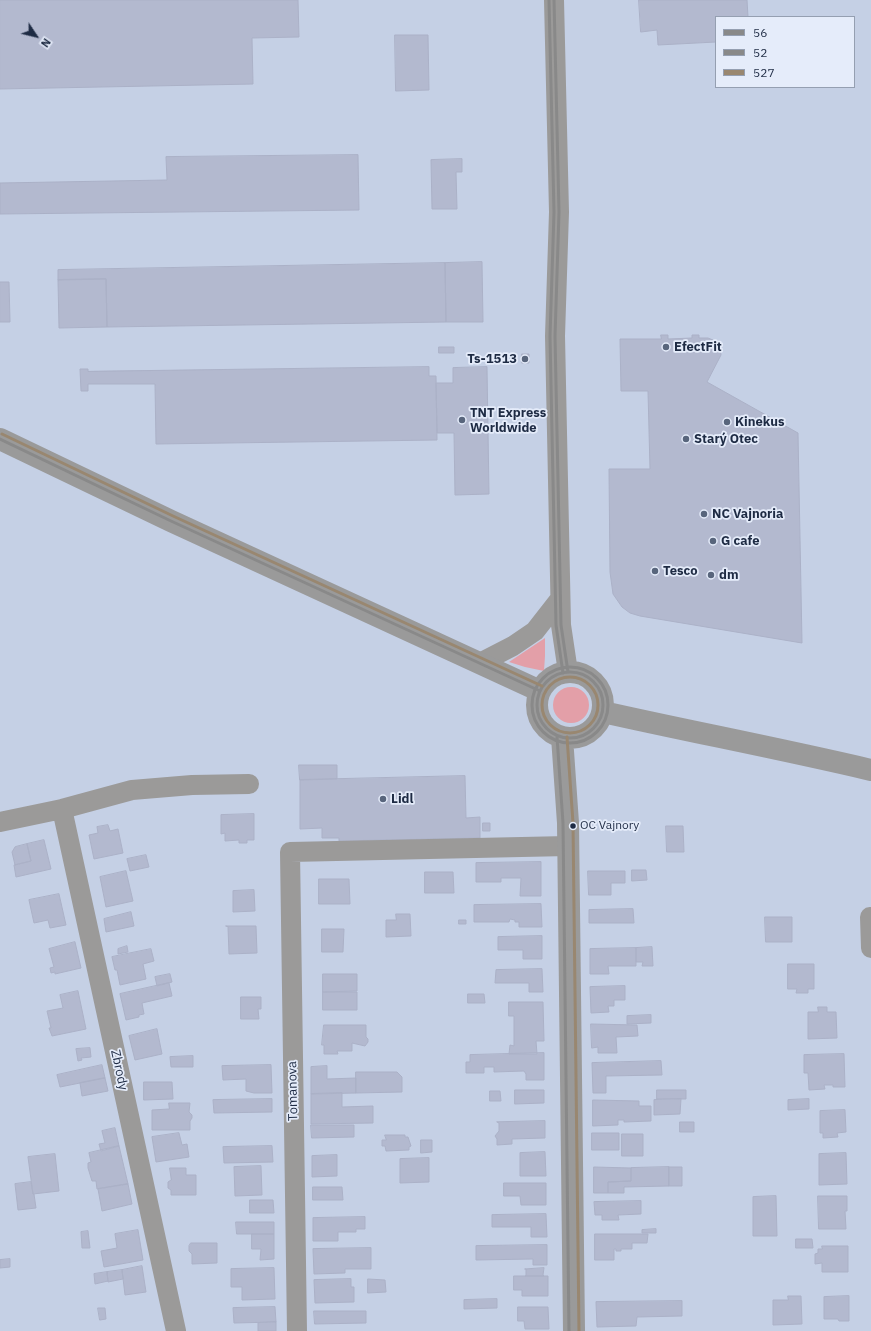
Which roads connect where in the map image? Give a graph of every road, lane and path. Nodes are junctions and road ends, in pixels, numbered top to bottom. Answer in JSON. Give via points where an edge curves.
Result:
{"nodes":[{"id":1,"x":554,"y":0,"type":"edge"},
{"id":2,"x":0,"y":439,"type":"edge"},
{"id":3,"x":560,"y":599,"type":"junction"},
{"id":4,"x":480,"y":663,"type":"junction"},
{"id":5,"x":568,"y":672,"type":"junction"},
{"id":6,"x":540,"y":691,"type":"junction"},
{"id":7,"x":602,"y":712,"type":"junction"},
{"id":8,"x":562,"y":737,"type":"junction"},
{"id":9,"x":871,"y":770,"type":"edge"},
{"id":10,"x":249,"y":784,"type":"dead end"},
{"id":11,"x":62,"y":809,"type":"junction"},
{"id":12,"x":0,"y":822,"type":"edge"},
{"id":13,"x":568,"y":846,"type":"junction"},
{"id":14,"x":870,"y":917,"type":"edge"},
{"id":15,"x":871,"y":948,"type":"edge"},
{"id":16,"x":176,"y":1331,"type":"edge"},
{"id":17,"x":296,"y":1331,"type":"edge"},
{"id":18,"x":574,"y":1331,"type":"edge"}],
"edges":[{"from":1,"to":3,"type":"street","via":[[559,212],[555,336]]},
{"from":2,"to":4,"type":"main road"},
{"from":3,"to":4,"type":"street","via":[[535,631]]},
{"from":3,"to":5,"type":"street"},
{"from":4,"to":6,"type":"main road"},
{"from":5,"to":6,"type":"main road","via":[[548,680]]},
{"from":5,"to":7,"type":"main road","via":[[586,676],[597,685],[602,698]]},
{"from":6,"to":8,"type":"main road","via":[[537,706],[540,720],[549,731]]},
{"from":7,"to":8,"type":"main road","via":[[598,723],[590,732],[579,737]]},
{"from":7,"to":9,"type":"main road"},
{"from":8,"to":13,"type":"main road"},
{"from":10,"to":11,"type":"street","via":[[132,790]]},
{"from":11,"to":12,"type":"street"},
{"from":11,"to":16,"type":"street","name":"Zbrody"},
{"from":13,"to":17,"type":"street","name":"Tomanova","via":[[290,852]]},
{"from":13,"to":18,"type":"main road"},
{"from":14,"to":15,"type":"street"}]}
